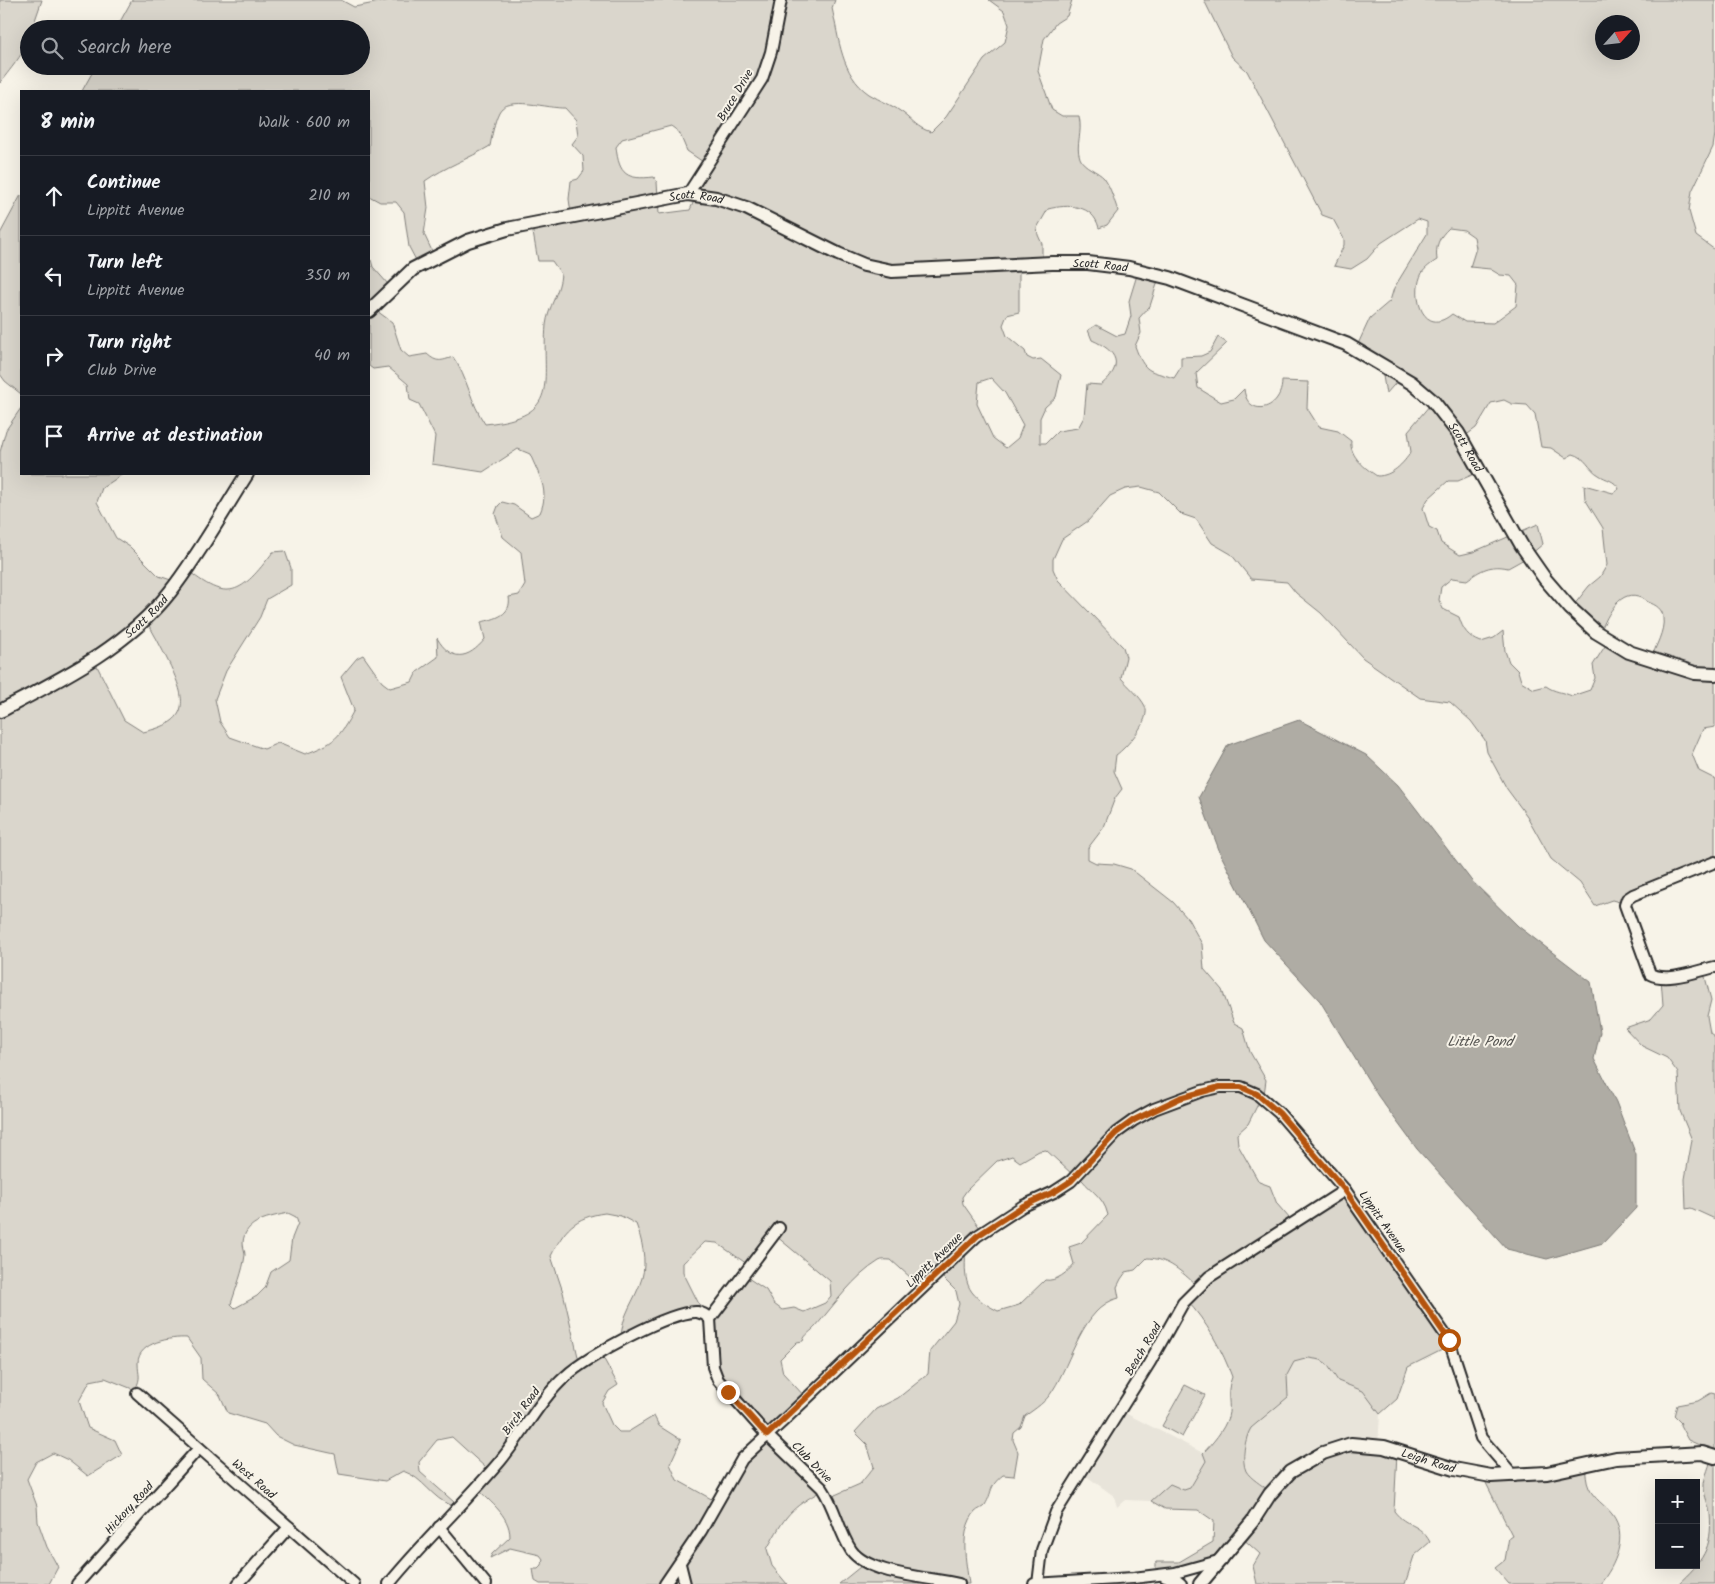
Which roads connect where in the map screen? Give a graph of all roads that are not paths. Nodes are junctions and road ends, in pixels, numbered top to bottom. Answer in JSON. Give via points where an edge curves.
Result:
{"nodes":[{"id":1,"x":780,"y":0,"type":"edge"},
{"id":2,"x":688,"y":194,"type":"junction"},
{"id":3,"x":370,"y":309,"type":"edge"},
{"id":4,"x":246,"y":475,"type":"edge"},
{"id":5,"x":1715,"y":674,"type":"edge"},
{"id":6,"x":0,"y":711,"type":"edge"},
{"id":7,"x":1715,"y":862,"type":"edge"},
{"id":8,"x":1715,"y":967,"type":"edge"},
{"id":9,"x":1345,"y":1190,"type":"junction"},
{"id":10,"x":779,"y":1228,"type":"dead end"},
{"id":11,"x":710,"y":1319,"type":"junction"},
{"id":12,"x":137,"y":1393,"type":"dead end"},
{"id":13,"x":767,"y":1435,"type":"junction"},
{"id":14,"x":199,"y":1448,"type":"junction"},
{"id":15,"x":1715,"y":1457,"type":"edge"},
{"id":16,"x":1514,"y":1476,"type":"junction"},
{"id":17,"x":289,"y":1527,"type":"junction"},
{"id":18,"x":439,"y":1527,"type":"junction"},
{"id":19,"x":1222,"y":1560,"type":"junction"},
{"id":20,"x":680,"y":1564,"type":"junction"},
{"id":21,"x":1154,"y":1576,"type":"junction"},
{"id":22,"x":1061,"y":1583,"type":"edge"},
{"id":23,"x":76,"y":1584,"type":"edge"},
{"id":24,"x":238,"y":1584,"type":"edge"},
{"id":25,"x":354,"y":1584,"type":"edge"},
{"id":26,"x":389,"y":1584,"type":"edge"},
{"id":27,"x":486,"y":1584,"type":"edge"},
{"id":28,"x":665,"y":1584,"type":"edge"},
{"id":29,"x":685,"y":1584,"type":"edge"},
{"id":30,"x":959,"y":1584,"type":"edge"},
{"id":31,"x":1034,"y":1584,"type":"edge"},
{"id":32,"x":1038,"y":1584,"type":"edge"},
{"id":33,"x":1181,"y":1584,"type":"edge"},
{"id":34,"x":1200,"y":1584,"type":"edge"}],
"edges":[{"from":1,"to":2,"type":"street","name":"Bruce Drive","via":[[771,52],[762,79]]},
{"from":2,"to":3,"type":"street","name":"Scott Road","via":[[507,229],[468,241],[413,269]]},
{"from":2,"to":5,"type":"street","name":"Scott Road","via":[[716,198],[746,208],[864,265],[892,271],[1052,263],[1129,268],[1170,278],[1346,344],[1412,383],[1433,401],[1458,433],[1545,580],[1596,632],[1629,652],[1694,673]]},
{"from":4,"to":6,"type":"street","name":"Scott Road","via":[[170,592],[150,615],[105,652]]},
{"from":7,"to":8,"type":"street","via":[[1627,899],[1625,905],[1650,974],[1666,977]]},
{"from":9,"to":13,"type":"street","name":"Lippitt Avenue","via":[[1279,1113],[1257,1094],[1241,1087],[1220,1087],[1180,1098],[1134,1120],[1116,1133],[1071,1181],[1023,1206],[977,1236]]},
{"from":9,"to":16,"type":"street","name":"Lippitt Avenue","via":[[1449,1340],[1481,1438]]},
{"from":9,"to":32,"type":"street","name":"Beach Road","via":[[1209,1277],[1183,1303],[1056,1512],[1042,1550]]},
{"from":10,"to":11,"type":"street"},
{"from":11,"to":13,"type":"street","name":"Club Drive","via":[[713,1367],[718,1380]]},
{"from":11,"to":18,"type":"street","name":"Birch Road","via":[[699,1312],[689,1313],[630,1336],[591,1356],[555,1386],[502,1459]]},
{"from":12,"to":14,"type":"street","name":"West Road"},
{"from":13,"to":20,"type":"street","name":"Lippitt Avenue","via":[[742,1459]]},
{"from":13,"to":30,"type":"street","name":"Club Drive","via":[[822,1488],[851,1550],[866,1564]]},
{"from":14,"to":17,"type":"street","name":"West Road"},
{"from":14,"to":23,"type":"street","name":"Hickory Road"},
{"from":15,"to":16,"type":"street","name":"Leigh Road","via":[[1702,1454],[1616,1458],[1547,1473]]},
{"from":16,"to":19,"type":"street","name":"Leigh Road","via":[[1471,1474],[1369,1444],[1351,1444],[1300,1465],[1285,1476]]},
{"from":17,"to":24,"type":"street"},
{"from":17,"to":25,"type":"street","name":"West Road"},
{"from":18,"to":26,"type":"street","name":"Birch Road"},
{"from":18,"to":27,"type":"street"},
{"from":19,"to":21,"type":"street"},
{"from":19,"to":34,"type":"street","name":"Leigh Road"},
{"from":20,"to":28,"type":"street","name":"Lippitt Avenue"},
{"from":20,"to":29,"type":"street"},
{"from":21,"to":22,"type":"street"},
{"from":21,"to":33,"type":"street","via":[[1168,1577]]},
{"from":22,"to":32,"type":"street"},
{"from":31,"to":32,"type":"street"}]}
